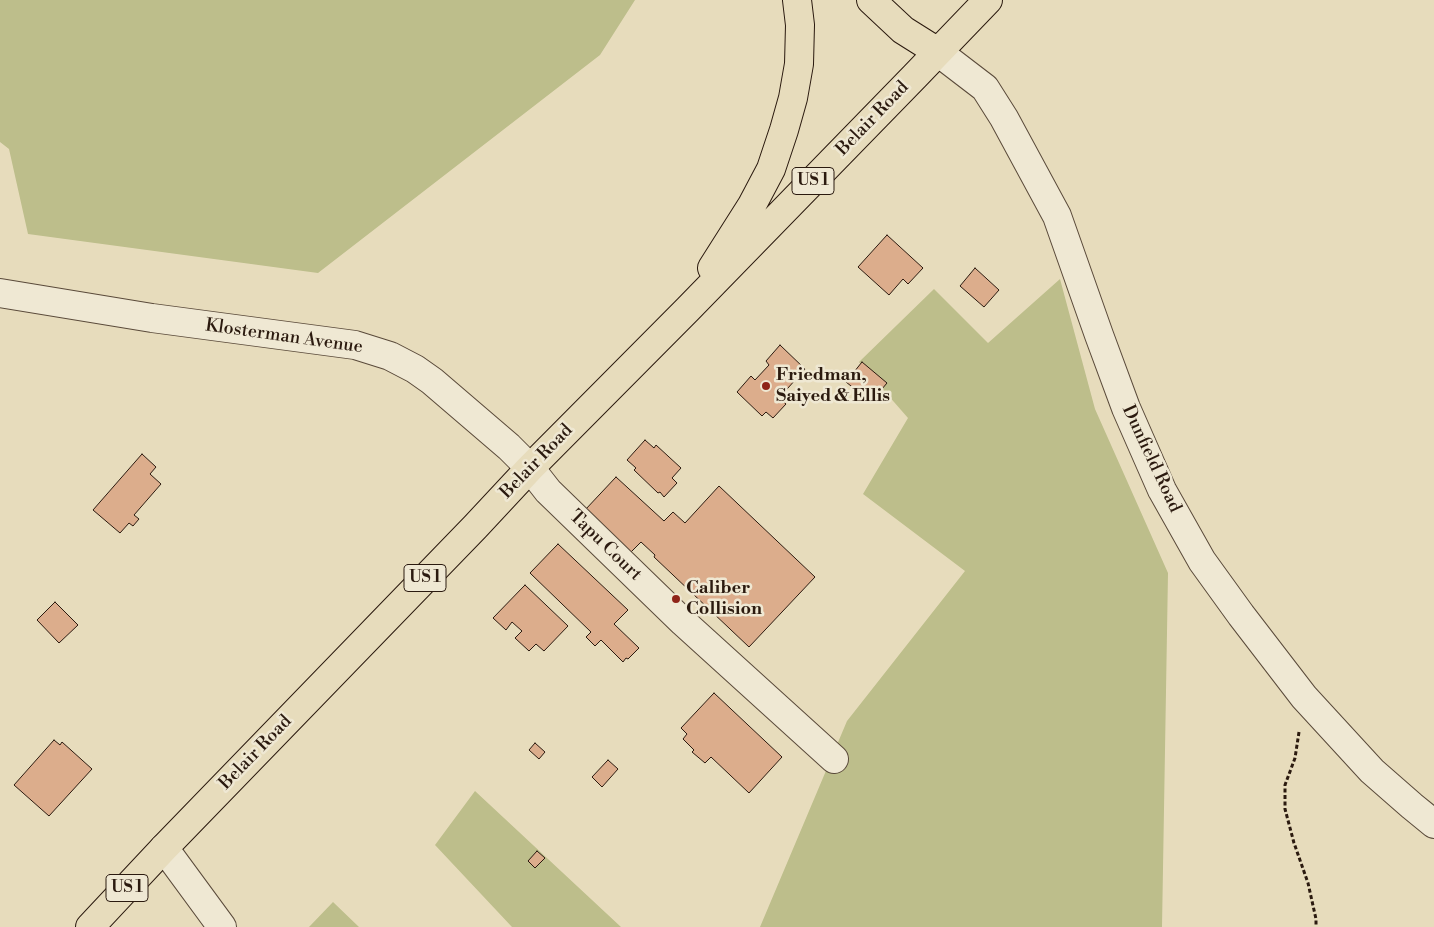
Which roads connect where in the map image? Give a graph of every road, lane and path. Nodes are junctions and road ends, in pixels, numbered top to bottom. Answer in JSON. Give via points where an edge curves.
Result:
{"nodes":[{"id":1,"x":797,"y":0,"type":"edge"},
{"id":2,"x":871,"y":0,"type":"edge"},
{"id":3,"x":988,"y":0,"type":"edge"},
{"id":4,"x":938,"y":52,"type":"junction"},
{"id":5,"x":0,"y":293,"type":"edge"},
{"id":6,"x":688,"y":309,"type":"junction"},
{"id":7,"x":530,"y":468,"type":"junction"},
{"id":8,"x":1304,"y":697,"type":"junction"},
{"id":9,"x":834,"y":759,"type":"dead end"},
{"id":10,"x":1434,"y":824,"type":"edge"},
{"id":11,"x":164,"y":848,"type":"junction"},
{"id":12,"x":90,"y":927,"type":"edge"},
{"id":13,"x":222,"y":927,"type":"edge"},
{"id":14,"x":1316,"y":927,"type":"edge"}],
"edges":[{"from":1,"to":6,"type":"highway","via":[[799,64],[793,98],[771,169]]},
{"from":2,"to":4,"type":"highway","via":[[903,30]]},
{"from":3,"to":4,"type":"highway","name":"Belair Road","number":"US 1"},
{"from":4,"to":6,"type":"highway","name":"Belair Road","number":"US 1"},
{"from":4,"to":8,"type":"street","name":"Dunfield Road","via":[[985,88],[1004,118],[1057,216],[1123,398],[1162,490],[1202,561]]},
{"from":5,"to":7,"type":"street","name":"Klosterman Avenue","via":[[152,318],[355,345],[390,356],[432,381]]},
{"from":6,"to":7,"type":"highway","name":"Belair Road","number":"US 1"},
{"from":7,"to":9,"type":"street","name":"Tapu Court","via":[[548,491],[683,622]]},
{"from":7,"to":11,"type":"highway","name":"Belair Road","number":"US 1"},
{"from":8,"to":10,"type":"street","name":"Dunfield Road","via":[[1372,771]]},
{"from":8,"to":14,"type":"path","via":[[1295,758],[1285,785],[1284,810],[1308,883]]},
{"from":11,"to":12,"type":"highway","name":"Belair Road","number":"US 1"},
{"from":11,"to":13,"type":"street"}]}
